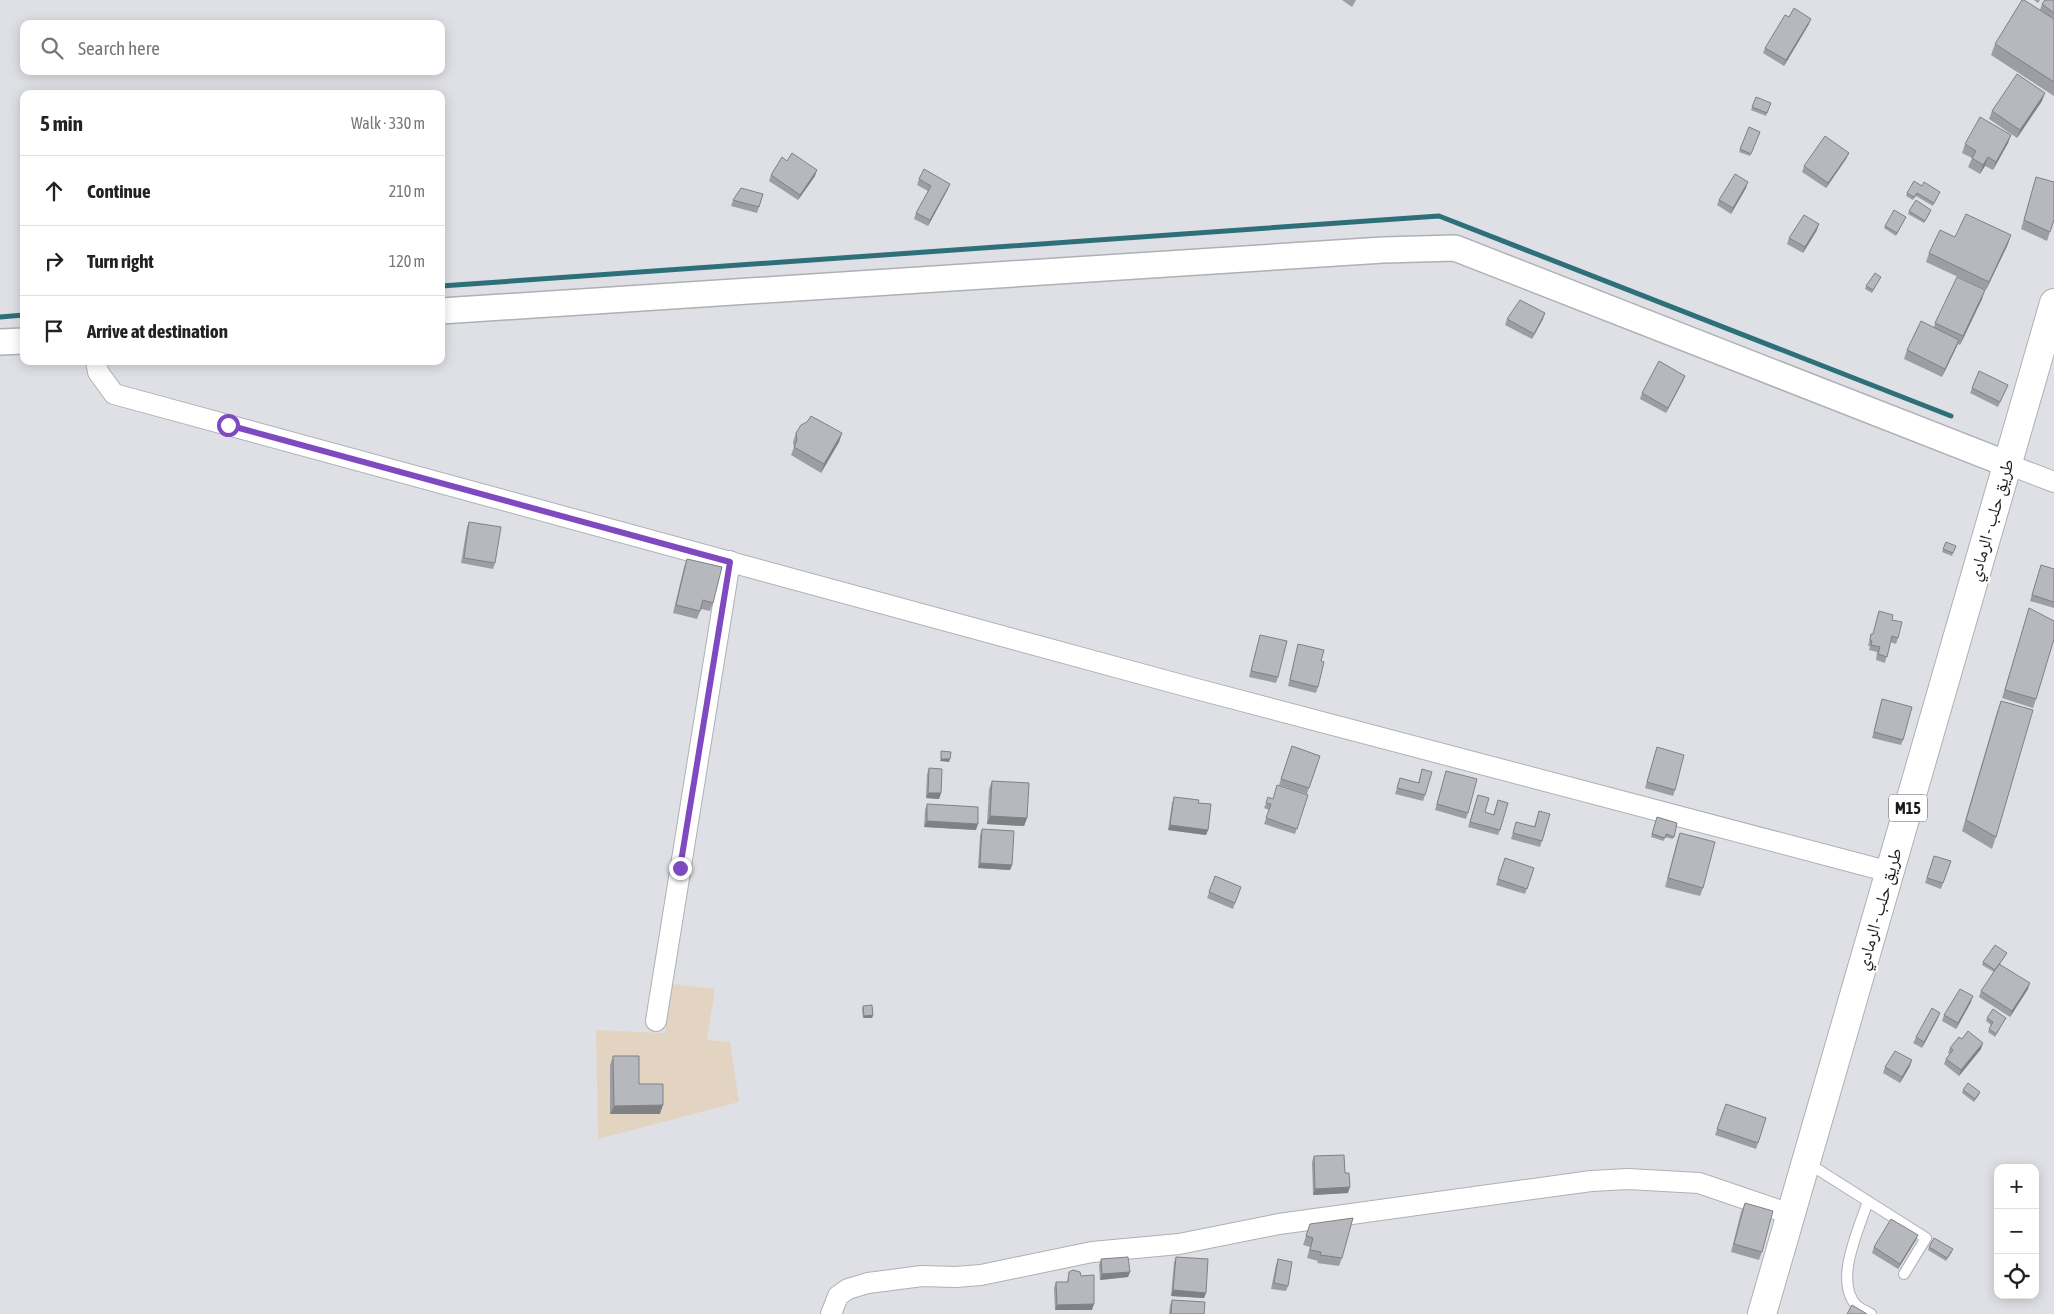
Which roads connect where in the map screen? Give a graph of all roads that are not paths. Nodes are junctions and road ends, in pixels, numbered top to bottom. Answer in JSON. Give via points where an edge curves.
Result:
{"nodes":[{"id":1,"x":2054,"y":303,"type":"edge"},
{"id":2,"x":445,"y":311,"type":"edge"},
{"id":3,"x":20,"y":340,"type":"edge"},
{"id":4,"x":0,"y":342,"type":"edge"},
{"id":5,"x":97,"y":365,"type":"edge"},
{"id":6,"x":2008,"y":464,"type":"junction"},
{"id":7,"x":2054,"y":482,"type":"edge"},
{"id":8,"x":730,"y":562,"type":"junction"},
{"id":9,"x":1890,"y":872,"type":"junction"},
{"id":10,"x":656,"y":1020,"type":"dead end"},
{"id":11,"x":1806,"y":1161,"type":"junction"},
{"id":12,"x":1868,"y":1201,"type":"junction"},
{"id":13,"x":1790,"y":1214,"type":"junction"},
{"id":14,"x":1904,"y":1274,"type":"dead end"},
{"id":15,"x":832,"y":1314,"type":"edge"},
{"id":16,"x":1762,"y":1314,"type":"edge"},
{"id":17,"x":1871,"y":1314,"type":"edge"}],
"edges":[{"from":1,"to":6,"type":"highway","name":"طريق حلب - الرمادي","number":"M15"},
{"from":2,"to":6,"type":"street","via":[[1455,248]]},
{"from":3,"to":4,"type":"street"},
{"from":5,"to":8,"type":"street","via":[[114,394]]},
{"from":6,"to":7,"type":"street"},
{"from":6,"to":9,"type":"highway","name":"طريق حلب - الرمادي","number":"M15"},
{"from":8,"to":9,"type":"street"},
{"from":8,"to":10,"type":"street"},
{"from":9,"to":11,"type":"highway","name":"طريق حلب - الرمادي","number":"M15"},
{"from":11,"to":12,"type":"lane"},
{"from":11,"to":13,"type":"highway","name":"طريق حلب - الرمادي","number":"M15"},
{"from":12,"to":14,"type":"lane","via":[[1926,1238]]},
{"from":12,"to":17,"type":"lane","via":[[1846,1269],[1846,1286],[1857,1306]]},
{"from":13,"to":15,"type":"street","via":[[1699,1183],[1628,1179],[1591,1181],[1279,1224],[1179,1244],[1092,1252],[981,1275],[922,1276],[868,1283],[848,1288],[838,1296]]},
{"from":13,"to":16,"type":"highway","name":"طريق حلب - الرمادي","number":"M15"}]}
